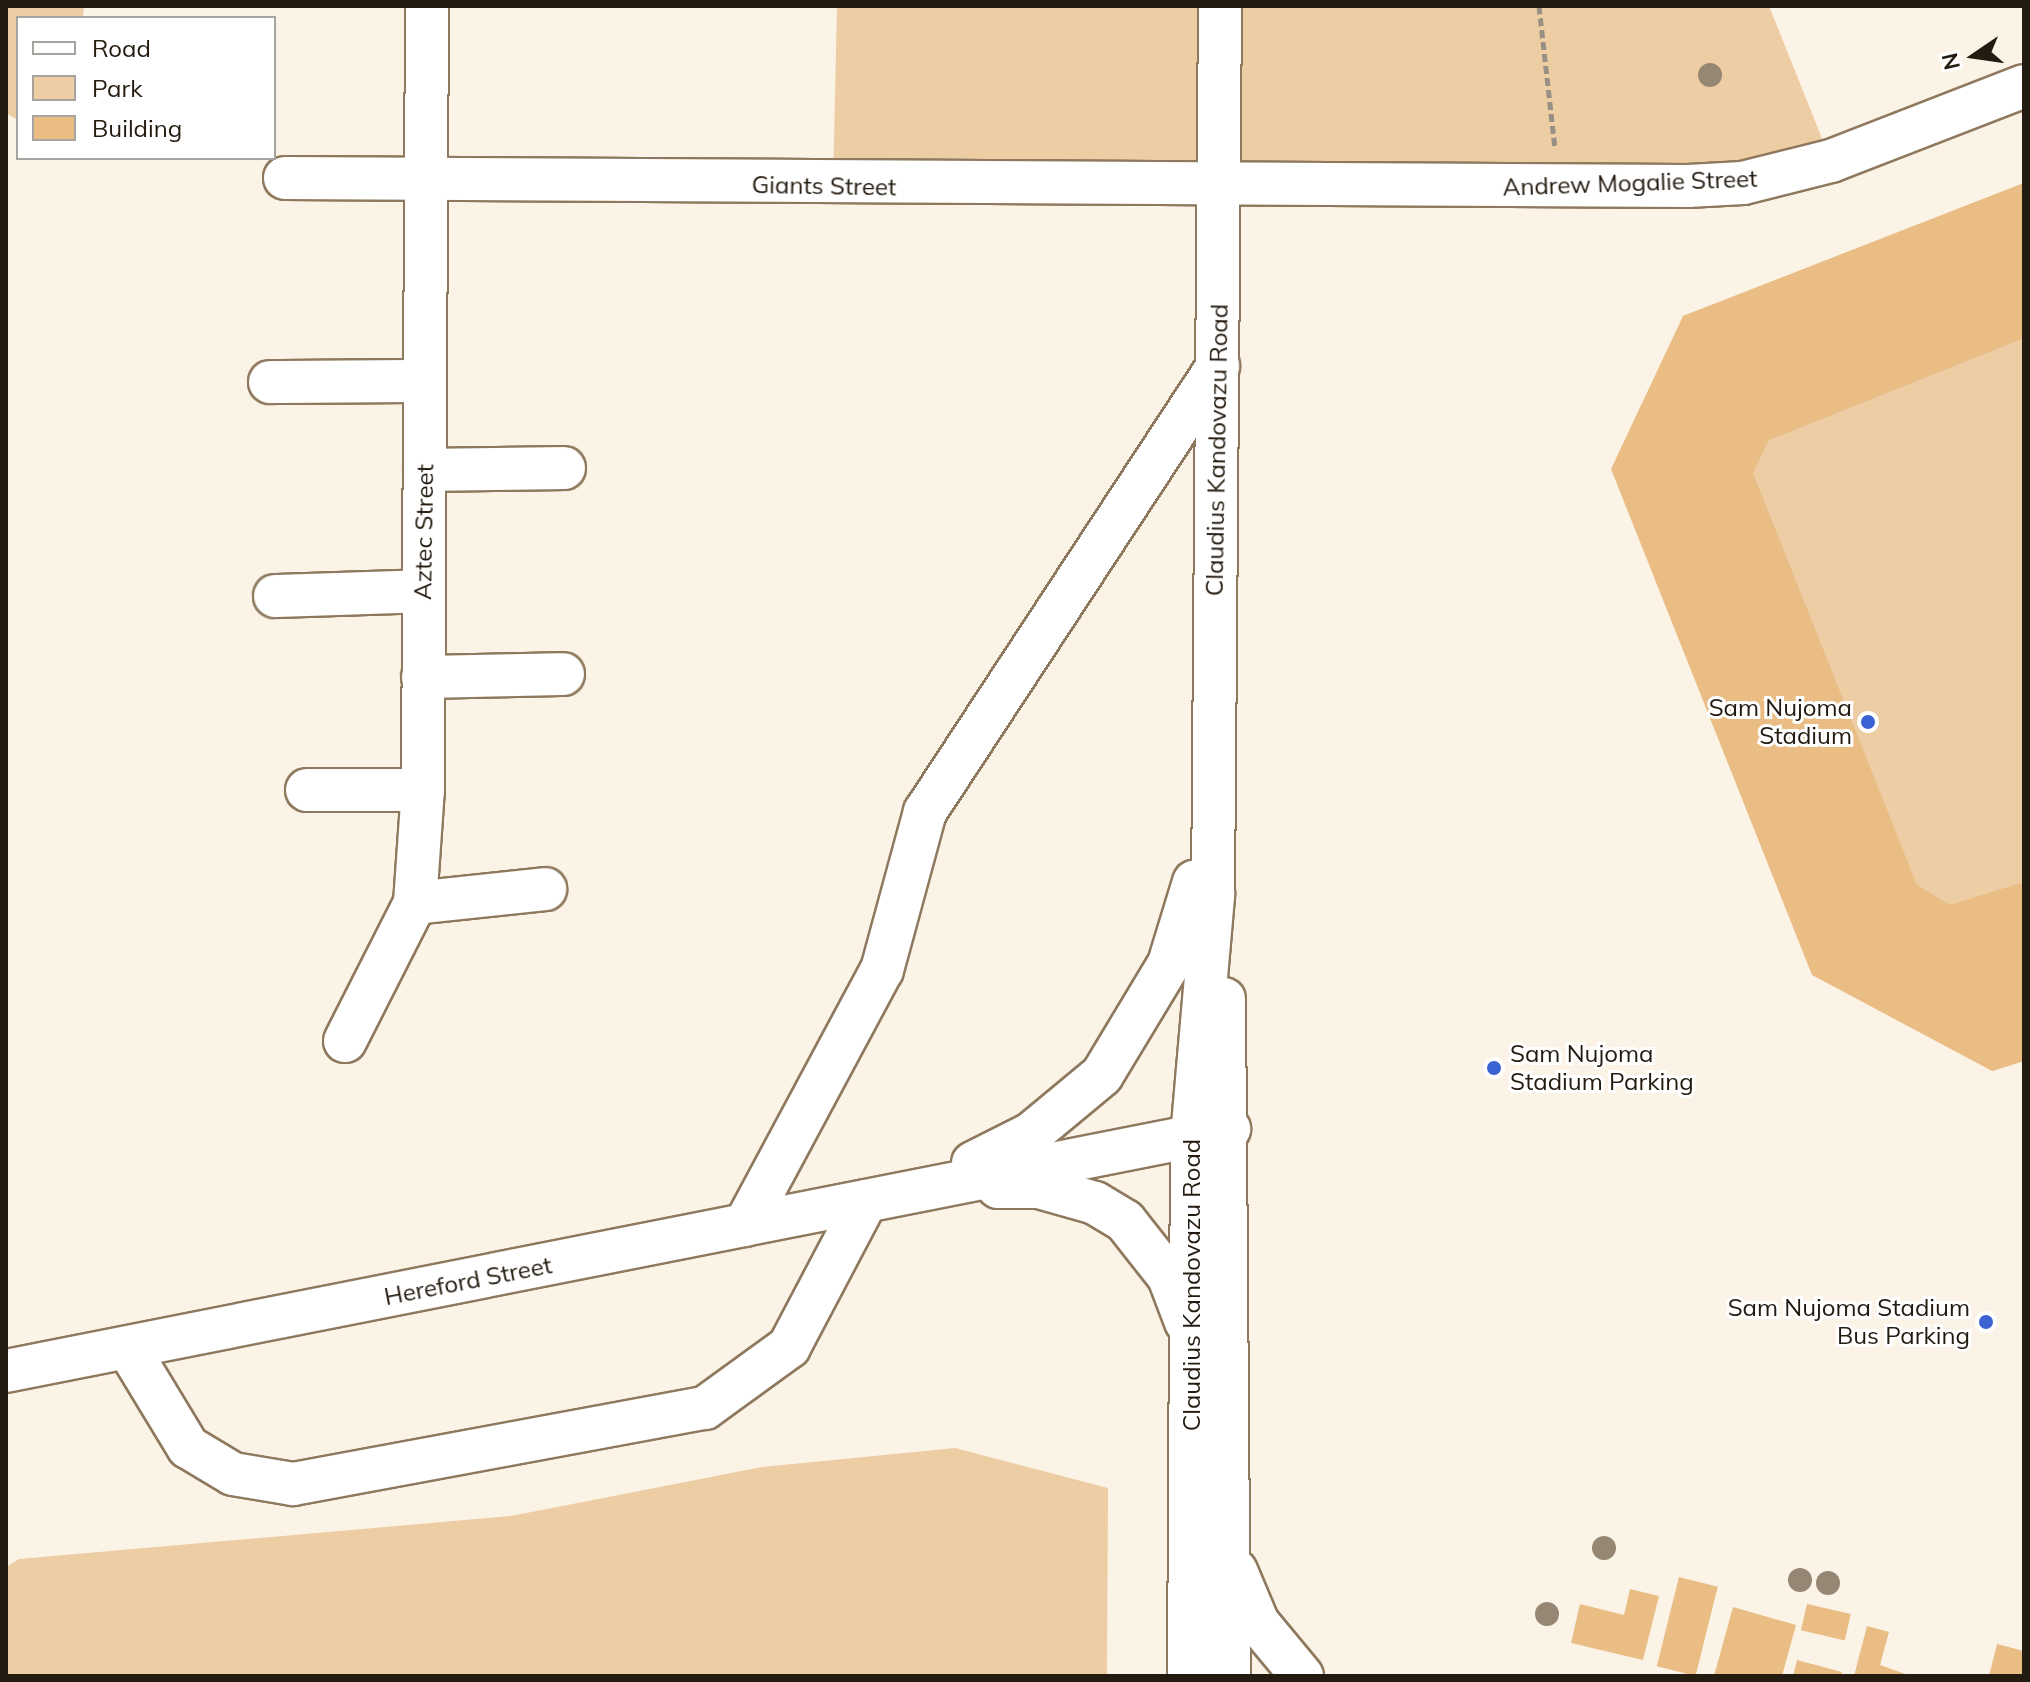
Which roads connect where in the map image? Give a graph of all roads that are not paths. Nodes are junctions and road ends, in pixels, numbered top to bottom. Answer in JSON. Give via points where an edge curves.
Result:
{"nodes":[{"id":1,"x":427,"y":6,"type":"edge"},
{"id":2,"x":1220,"y":6,"type":"edge"},
{"id":3,"x":2024,"y":86,"type":"edge"},
{"id":4,"x":285,"y":178,"type":"dead end"},
{"id":5,"x":428,"y":179,"type":"junction"},
{"id":6,"x":1219,"y":185,"type":"junction"},
{"id":7,"x":1218,"y":366,"type":"junction"},
{"id":8,"x":423,"y":381,"type":"junction"},
{"id":9,"x":270,"y":382,"type":"dead end"},
{"id":10,"x":564,"y":468,"type":"dead end"},
{"id":11,"x":425,"y":470,"type":"junction"},
{"id":12,"x":423,"y":591,"type":"junction"},
{"id":13,"x":275,"y":596,"type":"dead end"},
{"id":14,"x":563,"y":674,"type":"dead end"},
{"id":15,"x":423,"y":677,"type":"junction"},
{"id":16,"x":1214,"y":780,"type":"junction"},
{"id":17,"x":307,"y":790,"type":"dead end"},
{"id":18,"x":423,"y":790,"type":"junction"},
{"id":19,"x":545,"y":889,"type":"dead end"},
{"id":20,"x":415,"y":903,"type":"junction"},
{"id":21,"x":345,"y":1041,"type":"dead end"},
{"id":22,"x":1211,"y":1133,"type":"junction"},
{"id":23,"x":929,"y":1185,"type":"junction"},
{"id":24,"x":866,"y":1201,"type":"junction"},
{"id":25,"x":745,"y":1225,"type":"junction"},
{"id":26,"x":1193,"y":1338,"type":"junction"},
{"id":27,"x":128,"y":1348,"type":"junction"},
{"id":28,"x":6,"y":1371,"type":"edge"},
{"id":29,"x":1229,"y":1547,"type":"junction"},
{"id":30,"x":1189,"y":1666,"type":"edge"},
{"id":31,"x":1240,"y":1673,"type":"edge"},
{"id":32,"x":1302,"y":1676,"type":"edge"}],
"edges":[{"from":1,"to":5,"type":"street","name":"Aztec Street"},
{"from":2,"to":6,"type":"street","name":"Claudius Kandovazu Road"},
{"from":3,"to":6,"type":"street","name":"Andrew Mogalie Street","via":[[1794,172],[1743,183],[1560,188]]},
{"from":4,"to":5,"type":"street","name":"Giants Street"},
{"from":5,"to":6,"type":"street","name":"Giants Street"},
{"from":5,"to":8,"type":"street","name":"Aztec Street"},
{"from":6,"to":7,"type":"street","name":"Claudius Kandovazu Road"},
{"from":7,"to":16,"type":"street","name":"Claudius Kandovazu Road"},
{"from":7,"to":25,"type":"street","via":[[925,812],[882,970]]},
{"from":8,"to":9,"type":"street"},
{"from":8,"to":11,"type":"street","name":"Aztec Street"},
{"from":10,"to":11,"type":"street"},
{"from":11,"to":12,"type":"street","name":"Aztec Street"},
{"from":12,"to":13,"type":"street"},
{"from":12,"to":15,"type":"street","name":"Aztec Street"},
{"from":14,"to":15,"type":"street"},
{"from":15,"to":18,"type":"street","name":"Aztec Street"},
{"from":16,"to":22,"type":"street","name":"Claudius Kandovazu Road"},
{"from":16,"to":23,"type":"street","via":[[1189,909],[1169,964],[1102,1075],[1031,1134]]},
{"from":17,"to":18,"type":"street"},
{"from":18,"to":20,"type":"street","name":"Aztec Street"},
{"from":19,"to":20,"type":"street"},
{"from":20,"to":21,"type":"street","name":"Aztec Street"},
{"from":22,"to":23,"type":"street"},
{"from":22,"to":26,"type":"street","name":"Claudius Kandovazu Road"},
{"from":22,"to":29,"type":"street","name":"Claudius Kandovazu Road"},
{"from":23,"to":24,"type":"street","name":"Hereford Street"},
{"from":23,"to":26,"type":"street","via":[[1039,1187],[1095,1203],[1125,1221],[1162,1268]]},
{"from":24,"to":25,"type":"street","name":"Hereford Street"},
{"from":24,"to":27,"type":"street","via":[[789,1347],[705,1408],[293,1484],[233,1474],[188,1447]]},
{"from":25,"to":27,"type":"street","name":"Hereford Street"},
{"from":26,"to":30,"type":"street","name":"Claudius Kandovazu Road"},
{"from":27,"to":28,"type":"street","name":"Hereford Street"},
{"from":29,"to":31,"type":"street","name":"Claudius Kandovazu Road"},
{"from":29,"to":32,"type":"street","via":[[1258,1623]]},
{"from":30,"to":31,"type":"street"}]}
